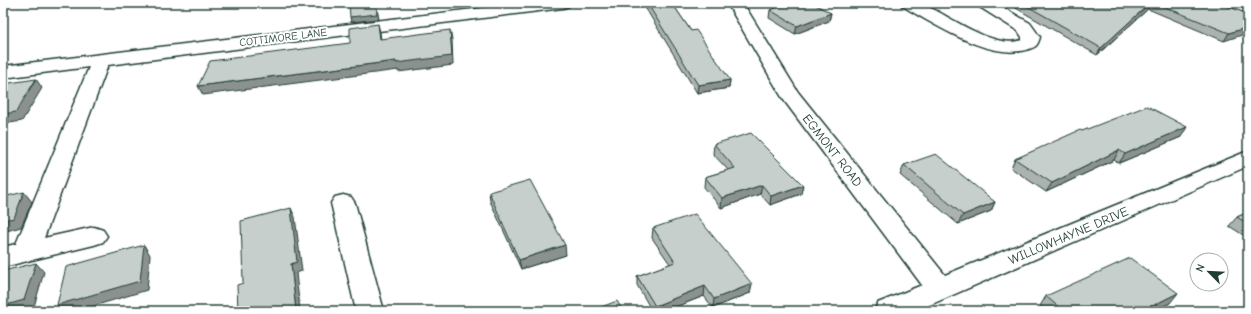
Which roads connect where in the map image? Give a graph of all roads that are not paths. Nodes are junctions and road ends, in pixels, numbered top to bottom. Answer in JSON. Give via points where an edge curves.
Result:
{"nodes":[{"id":1,"x":563,"y":3,"type":"edge"},
{"id":2,"x":735,"y":3,"type":"edge"},
{"id":3,"x":908,"y":3,"type":"edge"},
{"id":4,"x":984,"y":3,"type":"edge"},
{"id":5,"x":101,"y":60,"type":"junction"},
{"id":6,"x":3,"y":72,"type":"edge"},
{"id":7,"x":1248,"y":158,"type":"edge"},
{"id":8,"x":343,"y":203,"type":"dead end"},
{"id":9,"x":94,"y":236,"type":"dead end"},
{"id":10,"x":14,"y":254,"type":"edge"},
{"id":11,"x":941,"y":289,"type":"junction"},
{"id":12,"x":370,"y":311,"type":"edge"},
{"id":13,"x":888,"y":311,"type":"edge"}],
"edges":[{"from":1,"to":5,"type":"street","name":"COTTIMORE LANE"},
{"from":2,"to":11,"type":"street","name":"EGMONT ROAD","via":[[790,95]]},
{"from":3,"to":4,"type":"street","via":[[990,44],[1013,48],[1024,47],[1030,43],[1031,37],[1024,26]]},
{"from":5,"to":6,"type":"street","name":"COTTIMORE LANE"},
{"from":5,"to":10,"type":"street"},
{"from":7,"to":11,"type":"street","name":"WILLOWHAYNE DRIVE"},
{"from":8,"to":12,"type":"street"},
{"from":9,"to":10,"type":"street"},
{"from":11,"to":13,"type":"street","name":"WILLOWHAYNE DRIVE"}]}
